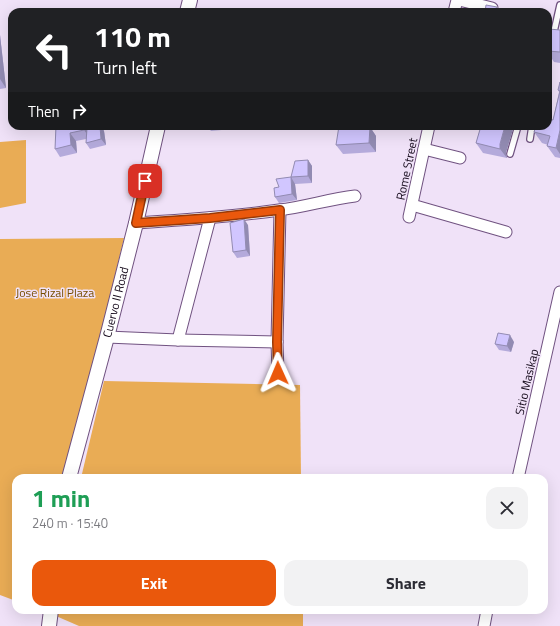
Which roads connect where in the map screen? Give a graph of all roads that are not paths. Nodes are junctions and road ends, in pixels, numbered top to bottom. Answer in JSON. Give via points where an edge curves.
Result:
{"nodes":[{"id":1,"x":458,"y":0,"type":"edge"},
{"id":2,"x":560,"y":6,"type":"edge"},
{"id":3,"x":492,"y":8,"type":"edge"},
{"id":4,"x":557,"y":32,"type":"edge"},
{"id":5,"x":552,"y":42,"type":"edge"},
{"id":6,"x":157,"y":130,"type":"edge"},
{"id":7,"x":428,"y":130,"type":"edge"},
{"id":8,"x":517,"y":130,"type":"edge"},
{"id":9,"x":531,"y":130,"type":"edge"},
{"id":10,"x":530,"y":139,"type":"dead end"},
{"id":11,"x":424,"y":149,"type":"junction"},
{"id":12,"x":510,"y":154,"type":"dead end"},
{"id":13,"x":460,"y":158,"type":"dead end"},
{"id":14,"x":355,"y":196,"type":"dead end"},
{"id":15,"x":412,"y":205,"type":"junction"},
{"id":16,"x":280,"y":210,"type":"junction"},
{"id":17,"x":409,"y":217,"type":"dead end"},
{"id":18,"x":210,"y":218,"type":"junction"},
{"id":19,"x":136,"y":223,"type":"junction"},
{"id":20,"x":506,"y":232,"type":"dead end"},
{"id":21,"x":560,"y":292,"type":"edge"},
{"id":22,"x":107,"y":337,"type":"junction"},
{"id":23,"x":178,"y":340,"type":"junction"},
{"id":24,"x":277,"y":342,"type":"junction"},
{"id":25,"x":278,"y":373,"type":"dead end"},
{"id":26,"x":70,"y":474,"type":"edge"},
{"id":27,"x":519,"y":474,"type":"edge"},
{"id":28,"x":50,"y":614,"type":"edge"},
{"id":29,"x":486,"y":614,"type":"edge"},
{"id":30,"x":49,"y":626,"type":"edge"},
{"id":31,"x":484,"y":626,"type":"edge"}],
"edges":[{"from":1,"to":3,"type":"street"},
{"from":2,"to":4,"type":"lane"},
{"from":4,"to":5,"type":"lane"},
{"from":6,"to":19,"type":"street","name":"Cuervo II Road"},
{"from":7,"to":11,"type":"street","name":"Rome Street"},
{"from":8,"to":12,"type":"lane"},
{"from":9,"to":10,"type":"lane"},
{"from":11,"to":13,"type":"street"},
{"from":11,"to":15,"type":"street","name":"Rome Street"},
{"from":14,"to":16,"type":"street"},
{"from":15,"to":17,"type":"street","name":"Rome Street"},
{"from":15,"to":20,"type":"street"},
{"from":16,"to":18,"type":"street"},
{"from":16,"to":24,"type":"street"},
{"from":18,"to":19,"type":"street"},
{"from":18,"to":23,"type":"street"},
{"from":19,"to":22,"type":"street","name":"Cuervo II Road"},
{"from":21,"to":27,"type":"street","name":"Sitio Masikap"},
{"from":22,"to":23,"type":"street"},
{"from":22,"to":26,"type":"street","name":"Cuervo II Road"},
{"from":23,"to":24,"type":"street"},
{"from":24,"to":25,"type":"street"},
{"from":28,"to":30,"type":"street"},
{"from":29,"to":31,"type":"street"}]}
